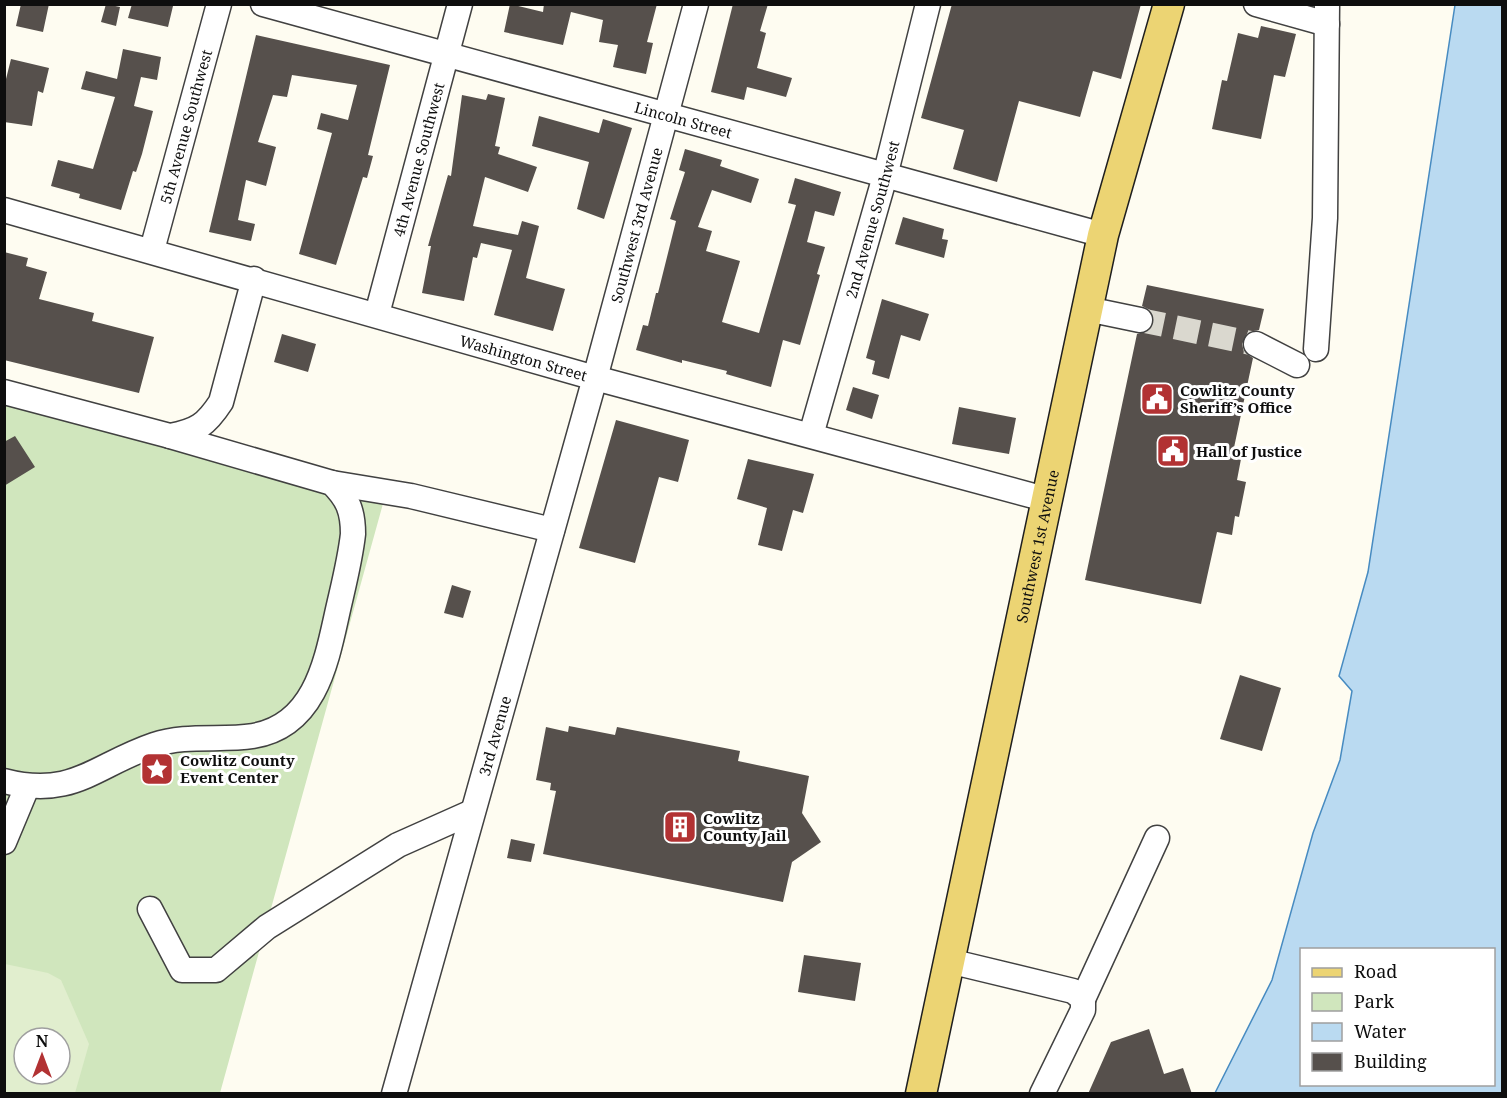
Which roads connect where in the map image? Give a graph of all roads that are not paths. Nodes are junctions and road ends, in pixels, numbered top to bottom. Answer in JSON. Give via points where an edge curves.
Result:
{"nodes":[{"id":1,"x":219,"y":4,"type":"edge"},
{"id":2,"x":263,"y":4,"type":"edge"},
{"id":3,"x":460,"y":4,"type":"edge"},
{"id":4,"x":696,"y":4,"type":"edge"},
{"id":5,"x":928,"y":4,"type":"edge"},
{"id":6,"x":1169,"y":4,"type":"edge"},
{"id":7,"x":1256,"y":4,"type":"edge"},
{"id":8,"x":1327,"y":14,"type":"edge"},
{"id":9,"x":447,"y":56,"type":"junction"},
{"id":10,"x":667,"y":117,"type":"junction"},
{"id":11,"x":885,"y":176,"type":"junction"},
{"id":12,"x":4,"y":210,"type":"edge"},
{"id":13,"x":1103,"y":235,"type":"junction"},
{"id":14,"x":152,"y":250,"type":"junction"},
{"id":15,"x":254,"y":279,"type":"junction"},
{"id":16,"x":1087,"y":309,"type":"junction"},
{"id":17,"x":377,"y":314,"type":"junction"},
{"id":18,"x":1140,"y":320,"type":"tunnel mouth"},
{"id":19,"x":1256,"y":344,"type":"tunnel mouth"},
{"id":20,"x":1316,"y":349,"type":"dead end"},
{"id":21,"x":1297,"y":365,"type":"dead end"},
{"id":22,"x":595,"y":378,"type":"junction"},
{"id":23,"x":4,"y":392,"type":"edge"},
{"id":24,"x":811,"y":435,"type":"junction"},
{"id":25,"x":170,"y":436,"type":"junction"},
{"id":26,"x":332,"y":483,"type":"junction"},
{"id":27,"x":1045,"y":499,"type":"junction"},
{"id":28,"x":552,"y":530,"type":"junction"},
{"id":29,"x":16,"y":784,"type":"edge"},
{"id":30,"x":472,"y":812,"type":"junction"},
{"id":31,"x":1157,"y":838,"type":"dead end"},
{"id":32,"x":4,"y":842,"type":"edge"},
{"id":33,"x":150,"y":909,"type":"dead end"},
{"id":34,"x":949,"y":961,"type":"junction"},
{"id":35,"x":1083,"y":999,"type":"junction"},
{"id":36,"x":394,"y":1094,"type":"edge"},
{"id":37,"x":921,"y":1094,"type":"edge"},
{"id":38,"x":1042,"y":1094,"type":"edge"}],
"edges":[{"from":1,"to":14,"type":"street","name":"5th Avenue Southwest"},
{"from":2,"to":9,"type":"street","name":"Lincoln Street"},
{"from":3,"to":9,"type":"street","name":"4th Avenue Southwest"},
{"from":4,"to":10,"type":"street","name":"Southwest 3rd Avenue"},
{"from":5,"to":11,"type":"street","name":"2nd Avenue Southwest"},
{"from":6,"to":13,"type":"main road","name":"Southwest 1st Avenue"},
{"from":7,"to":8,"type":"street"},
{"from":8,"to":20,"type":"street","via":[[1325,218]]},
{"from":9,"to":10,"type":"street","name":"Lincoln Street"},
{"from":9,"to":17,"type":"street","name":"4th Avenue Southwest"},
{"from":10,"to":11,"type":"street","name":"Lincoln Street"},
{"from":10,"to":22,"type":"street","name":"Southwest 3rd Avenue"},
{"from":11,"to":13,"type":"street","name":"Lincoln Street"},
{"from":11,"to":24,"type":"street","name":"2nd Avenue Southwest"},
{"from":12,"to":14,"type":"street","name":"Washington Street"},
{"from":13,"to":16,"type":"main road","name":"Southwest 1st Avenue"},
{"from":14,"to":15,"type":"street","name":"Washington Street"},
{"from":15,"to":17,"type":"street","name":"Washington Street"},
{"from":15,"to":25,"type":"street","via":[[221,402],[210,419],[193,431]]},
{"from":16,"to":18,"type":"street"},
{"from":16,"to":27,"type":"main road","name":"Southwest 1st Avenue"},
{"from":17,"to":22,"type":"street","name":"Washington Street"},
{"from":19,"to":21,"type":"street"},
{"from":22,"to":24,"type":"street","name":"Washington Street"},
{"from":22,"to":28,"type":"street","name":"3rd Avenue"},
{"from":23,"to":25,"type":"street"},
{"from":24,"to":27,"type":"street","name":"Washington Street"},
{"from":25,"to":26,"type":"street"},
{"from":26,"to":28,"type":"street","via":[[411,496]]},
{"from":26,"to":29,"type":"street","via":[[345,496],[353,515],[350,557],[325,670],[311,698],[294,716],[274,730],[253,736],[156,744],[74,783],[55,787]]},
{"from":27,"to":34,"type":"main road","name":"Southwest 1st Avenue"},
{"from":28,"to":30,"type":"street","name":"3rd Avenue"},
{"from":29,"to":32,"type":"street"},
{"from":30,"to":33,"type":"street","via":[[388,852],[267,927],[216,970],[182,970]]},
{"from":30,"to":36,"type":"street","name":"3rd Avenue"},
{"from":31,"to":35,"type":"street"},
{"from":34,"to":35,"type":"street","via":[[1073,991]]},
{"from":34,"to":37,"type":"main road","name":"Southwest 1st Avenue"},
{"from":35,"to":38,"type":"street","via":[[1083,1010]]}]}
